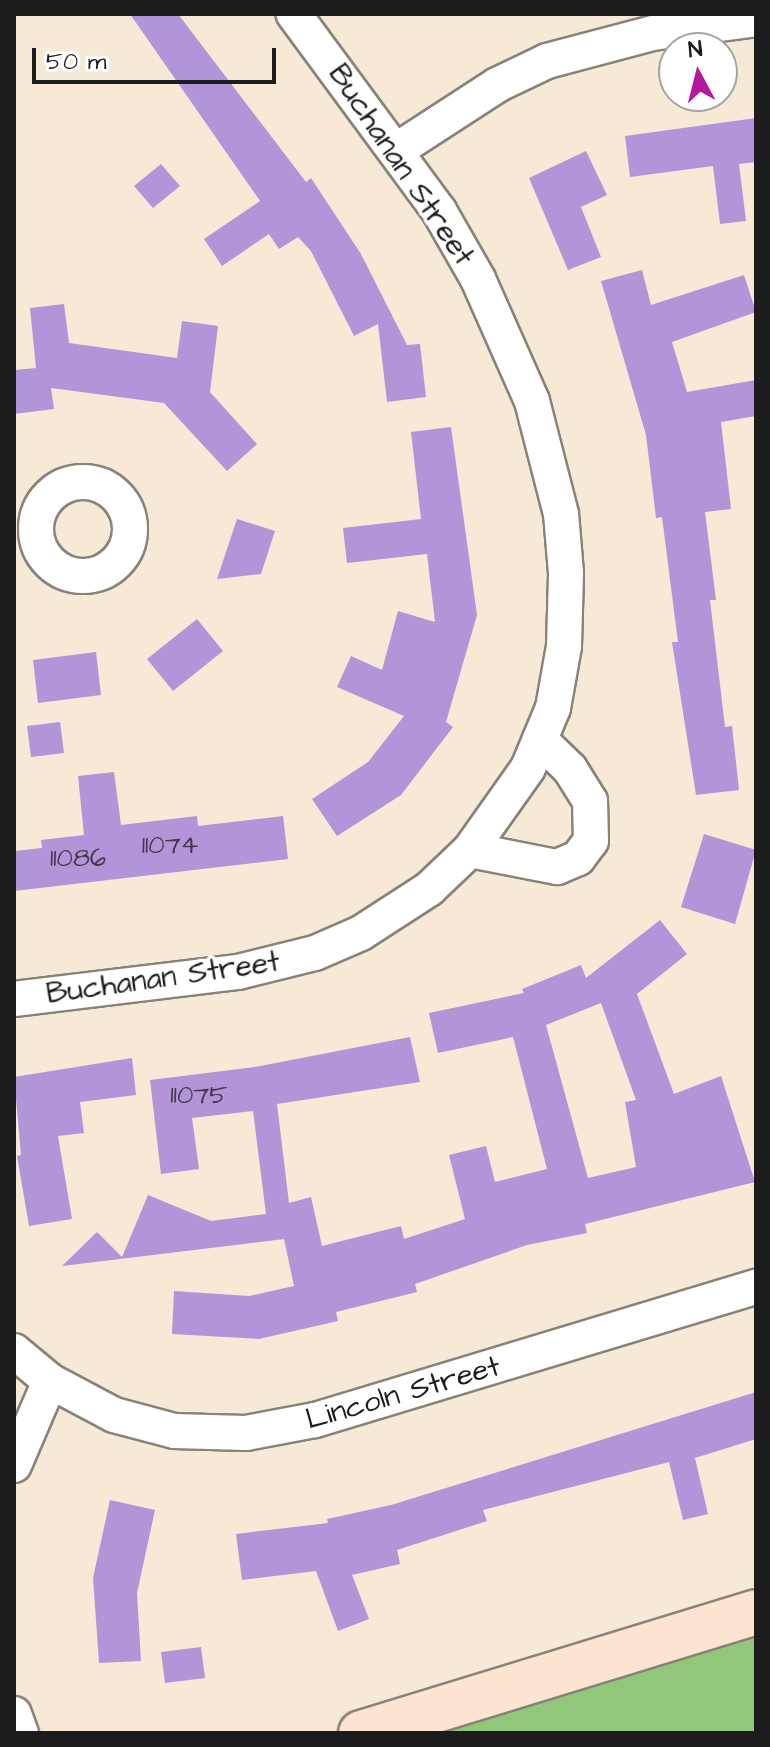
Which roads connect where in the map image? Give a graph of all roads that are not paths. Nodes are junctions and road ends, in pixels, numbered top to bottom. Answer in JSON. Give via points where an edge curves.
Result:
{"nodes":[{"id":1,"x":294,"y":14,"type":"edge"},
{"id":2,"x":756,"y":19,"type":"edge"},
{"id":3,"x":397,"y":150,"type":"junction"},
{"id":4,"x":540,"y":740,"type":"junction"},
{"id":5,"x":470,"y":850,"type":"junction"},
{"id":6,"x":14,"y":999,"type":"edge"},
{"id":7,"x":756,"y":1287,"type":"edge"},
{"id":8,"x":14,"y":1351,"type":"edge"},
{"id":9,"x":50,"y":1381,"type":"junction"},
{"id":10,"x":14,"y":1465,"type":"edge"},
{"id":11,"x":756,"y":1612,"type":"edge"},
{"id":12,"x":14,"y":1714,"type":"edge"},
{"id":13,"x":21,"y":1733,"type":"edge"},
{"id":14,"x":361,"y":1733,"type":"edge"}],
"edges":[{"from":1,"to":3,"type":"street","name":"Buchanan Street"},
{"from":2,"to":3,"type":"street","via":[[653,33],[547,61],[497,85]]},
{"from":3,"to":4,"type":"street","name":"Buchanan Street","via":[[478,279],[546,443],[566,573],[564,646],[553,708]]},
{"from":4,"to":5,"type":"street","name":"Buchanan Street","via":[[502,811]]},
{"from":4,"to":5,"type":"street","via":[[570,769],[590,801],[591,841],[578,858],[557,867]]},
{"from":5,"to":6,"type":"street","name":"Buchanan Street","via":[[394,915],[315,953],[238,972]]},
{"from":7,"to":9,"type":"street","name":"Lincoln Street","via":[[281,1428],[210,1433],[139,1424]]},
{"from":8,"to":9,"type":"street","name":"Lincoln Street"},
{"from":9,"to":10,"type":"street"},
{"from":11,"to":14,"type":"street"},
{"from":12,"to":13,"type":"street"}]}
